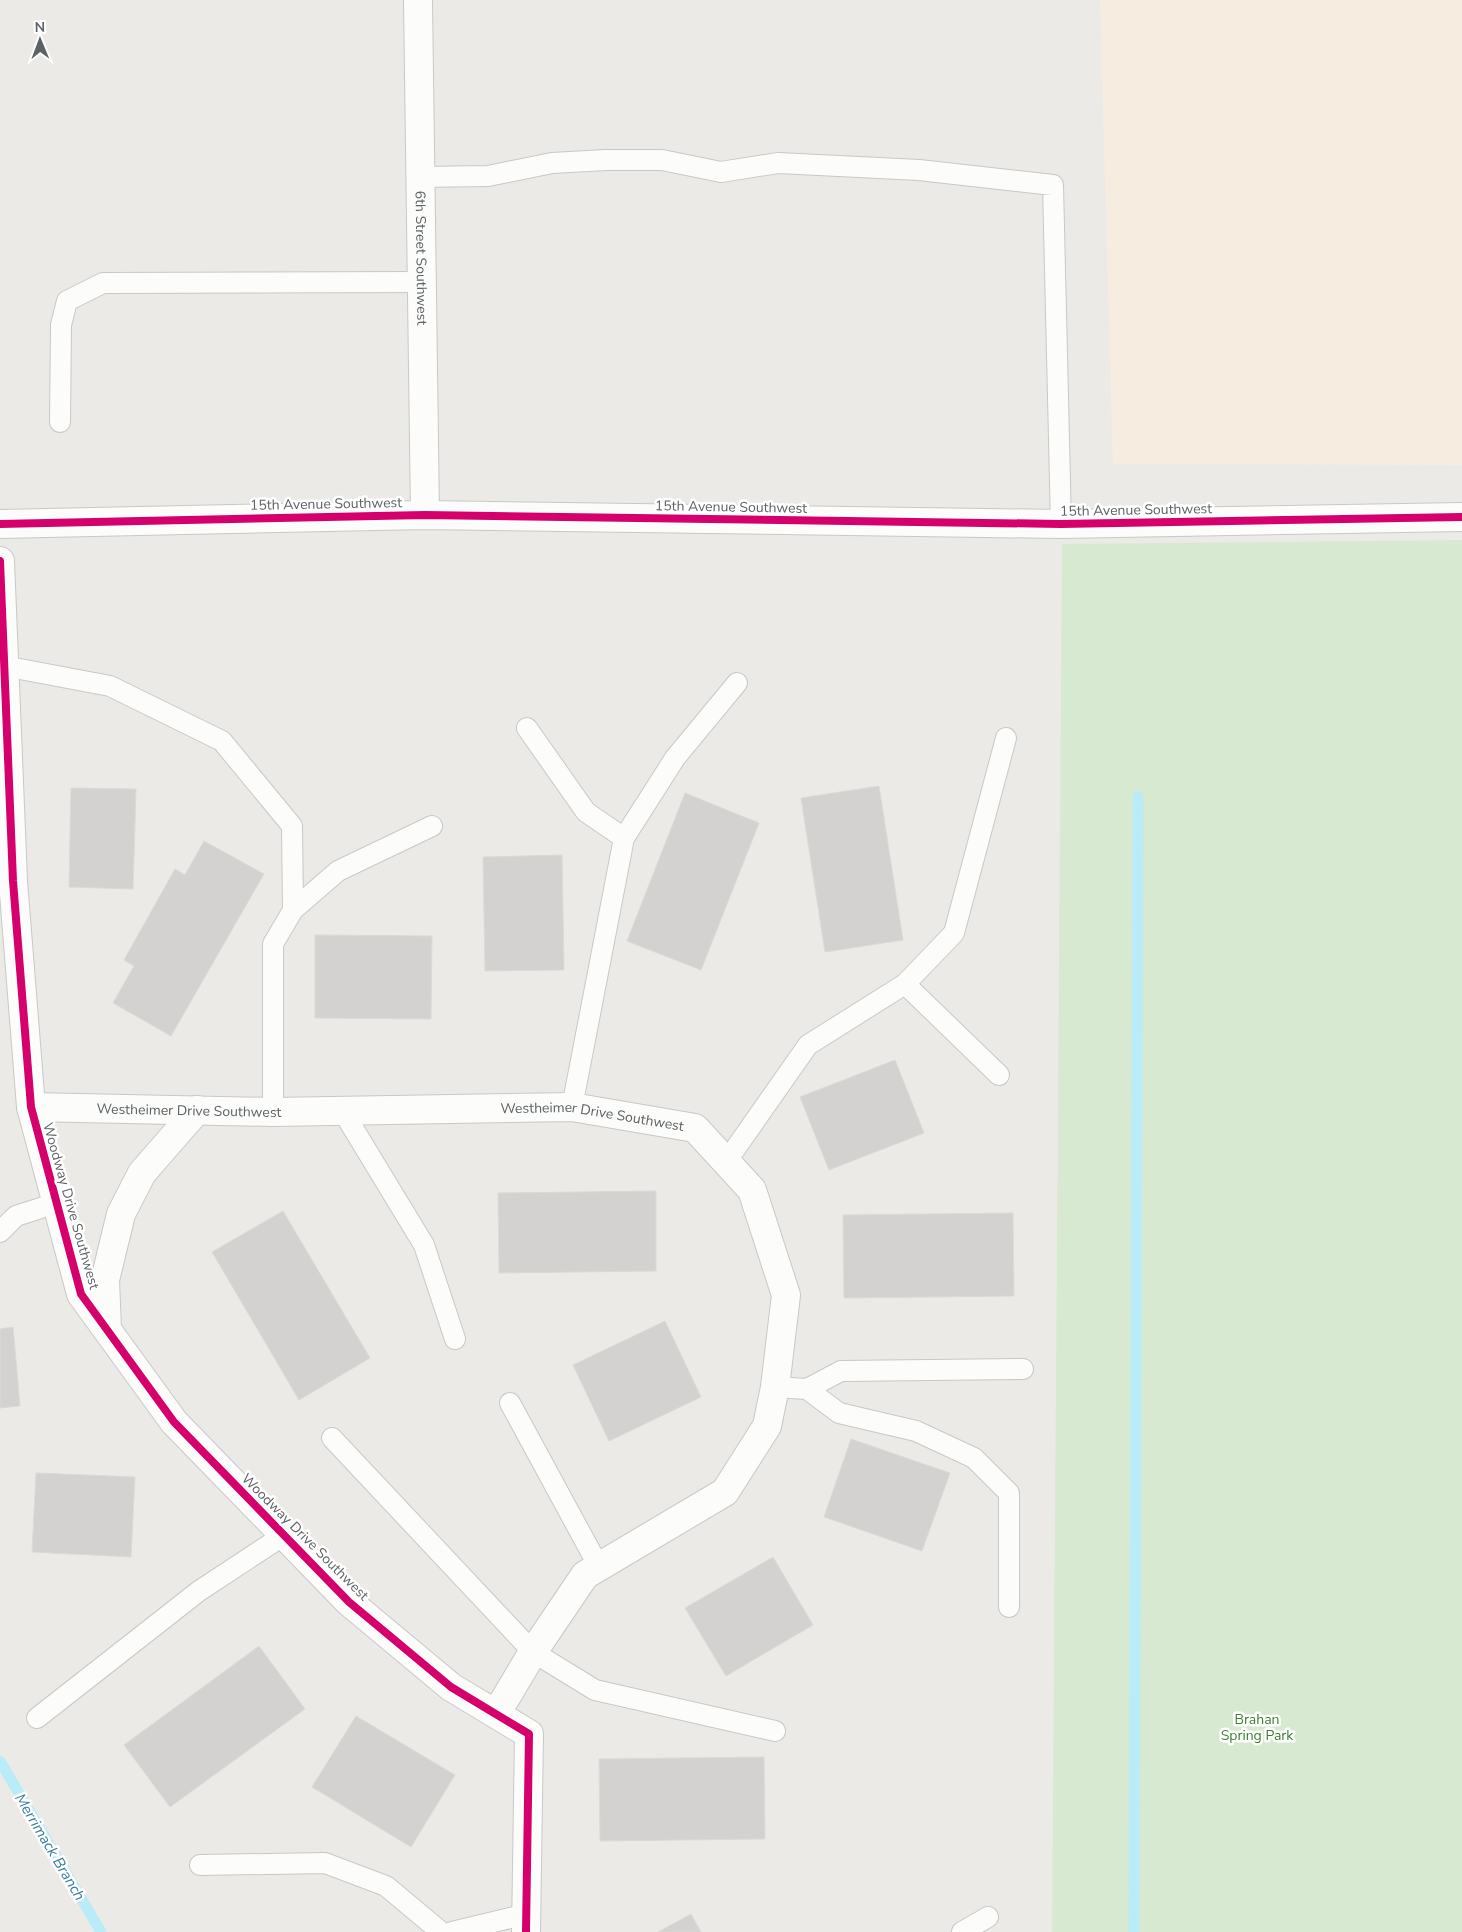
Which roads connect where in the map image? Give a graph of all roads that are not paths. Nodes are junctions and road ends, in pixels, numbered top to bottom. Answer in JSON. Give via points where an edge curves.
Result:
{"nodes":[{"id":1,"x":418,"y":0,"type":"edge"},
{"id":2,"x":420,"y":177,"type":"junction"},
{"id":3,"x":421,"y":282,"type":"junction"},
{"id":4,"x":60,"y":422,"type":"dead end"},
{"id":5,"x":425,"y":515,"type":"junction"},
{"id":6,"x":1462,"y":517,"type":"edge"},
{"id":7,"x":0,"y":524,"type":"edge"},
{"id":8,"x":1062,"y":524,"type":"junction"},
{"id":9,"x":0,"y":562,"type":"edge"},
{"id":10,"x":4,"y":666,"type":"junction"},
{"id":11,"x":737,"y":683,"type":"dead end"},
{"id":12,"x":528,"y":728,"type":"dead end"},
{"id":13,"x":1006,"y":738,"type":"dead end"},
{"id":14,"x":432,"y":826,"type":"dead end"},
{"id":15,"x":624,"y":838,"type":"junction"},
{"id":16,"x":7,"y":881,"type":"edge"},
{"id":17,"x":293,"y":910,"type":"junction"},
{"id":18,"x":906,"y":984,"type":"junction"},
{"id":19,"x":999,"y":1075,"type":"dead end"},
{"id":20,"x":31,"y":1107,"type":"junction"},
{"id":21,"x":572,"y":1107,"type":"junction"},
{"id":22,"x":197,"y":1110,"type":"junction"},
{"id":23,"x":342,"y":1110,"type":"junction"},
{"id":24,"x":273,"y":1112,"type":"junction"},
{"id":25,"x":726,"y":1162,"type":"junction"},
{"id":26,"x":56,"y":1202,"type":"junction"},
{"id":27,"x":8,"y":1213,"type":"edge"},
{"id":28,"x":0,"y":1232,"type":"edge"},
{"id":29,"x":107,"y":1329,"type":"junction"},
{"id":30,"x":455,"y":1339,"type":"dead end"},
{"id":31,"x":1023,"y":1369,"type":"dead end"},
{"id":32,"x":774,"y":1387,"type":"junction"},
{"id":33,"x":806,"y":1389,"type":"junction"},
{"id":34,"x":510,"y":1403,"type":"dead end"},
{"id":35,"x":332,"y":1438,"type":"dead end"},
{"id":36,"x":284,"y":1535,"type":"junction"},
{"id":37,"x":599,"y":1567,"type":"junction"},
{"id":38,"x":1009,"y":1607,"type":"dead end"},
{"id":39,"x":533,"y":1652,"type":"junction"},
{"id":40,"x":496,"y":1714,"type":"junction"},
{"id":41,"x":37,"y":1718,"type":"dead end"},
{"id":42,"x":776,"y":1731,"type":"dead end"},
{"id":43,"x":200,"y":1866,"type":"dead end"},
{"id":44,"x":988,"y":1916,"type":"dead end"},
{"id":45,"x":527,"y":1923,"type":"edge"},
{"id":46,"x":441,"y":1932,"type":"edge"},
{"id":47,"x":452,"y":1932,"type":"edge"},
{"id":48,"x":962,"y":1932,"type":"edge"}],
"edges":[{"from":1,"to":2,"type":"street","name":"6th Street Southwest"},
{"from":2,"to":3,"type":"street","name":"6th Street Southwest"},
{"from":2,"to":8,"type":"lane","via":[[488,176],[552,163],[662,160],[721,172],[778,163],[919,170],[1053,185]]},
{"from":3,"to":4,"type":"lane","via":[[103,283],[67,301],[61,325]]},
{"from":3,"to":5,"type":"street","name":"6th Street Southwest"},
{"from":5,"to":7,"type":"street","name":"15th Avenue Southwest"},
{"from":5,"to":8,"type":"street","name":"15th Avenue Southwest"},
{"from":6,"to":8,"type":"street","name":"15th Avenue Southwest"},
{"from":9,"to":10,"type":"street","name":"Woodway Drive Southwest"},
{"from":10,"to":16,"type":"street","name":"Woodway Drive Southwest"},
{"from":10,"to":17,"type":"lane","via":[[110,686],[222,741],[292,826]]},
{"from":11,"to":15,"type":"lane","via":[[675,758]]},
{"from":12,"to":15,"type":"lane","via":[[586,812]]},
{"from":13,"to":18,"type":"lane","via":[[954,933]]},
{"from":14,"to":17,"type":"lane","via":[[338,871]]},
{"from":15,"to":21,"type":"lane"},
{"from":16,"to":20,"type":"street","name":"Woodway Drive Southwest"},
{"from":17,"to":24,"type":"lane","via":[[273,944]]},
{"from":18,"to":19,"type":"lane"},
{"from":18,"to":25,"type":"lane","via":[[808,1045]]},
{"from":20,"to":22,"type":"street","name":"Westheimer Drive Southwest"},
{"from":20,"to":26,"type":"street","name":"Woodway Drive Southwest"},
{"from":21,"to":23,"type":"street","name":"Westheimer Drive Southwest"},
{"from":21,"to":25,"type":"street","name":"Westheimer Drive Southwest","via":[[696,1128]]},
{"from":22,"to":24,"type":"street","name":"Westheimer Drive Southwest"},
{"from":22,"to":29,"type":"street","via":[[142,1173],[121,1214],[105,1280]]},
{"from":23,"to":24,"type":"street","name":"Westheimer Drive Southwest"},
{"from":23,"to":30,"type":"lane","via":[[424,1245]]},
{"from":25,"to":32,"type":"street","name":"Westheimer Drive Southwest","via":[[752,1190],[786,1295]]},
{"from":26,"to":27,"type":"lane"},
{"from":26,"to":29,"type":"street","name":"Woodway Drive Southwest","via":[[81,1294]]},
{"from":27,"to":28,"type":"lane"},
{"from":29,"to":36,"type":"street","name":"Woodway Drive Southwest","via":[[174,1422]]},
{"from":31,"to":33,"type":"lane","via":[[841,1371]]},
{"from":32,"to":33,"type":"lane"},
{"from":32,"to":37,"type":"street","name":"Westheimer Drive Southwest","via":[[767,1426],[725,1492]]},
{"from":33,"to":38,"type":"lane","via":[[840,1413],[916,1431],[974,1458],[1009,1493]]},
{"from":34,"to":37,"type":"lane"},
{"from":35,"to":39,"type":"lane"},
{"from":36,"to":40,"type":"street","name":"Woodway Drive Southwest","via":[[349,1602],[451,1687]]},
{"from":36,"to":41,"type":"lane","via":[[199,1591]]},
{"from":37,"to":39,"type":"street","name":"Westheimer Drive Southwest","via":[[585,1575]]},
{"from":39,"to":40,"type":"street","name":"Westheimer Drive Southwest"},
{"from":39,"to":42,"type":"lane","via":[[595,1690]]},
{"from":40,"to":45,"type":"street","via":[[528,1734]]},
{"from":43,"to":46,"type":"lane","via":[[325,1863],[386,1886]]},
{"from":44,"to":48,"type":"lane"},
{"from":45,"to":47,"type":"lane"}]}
